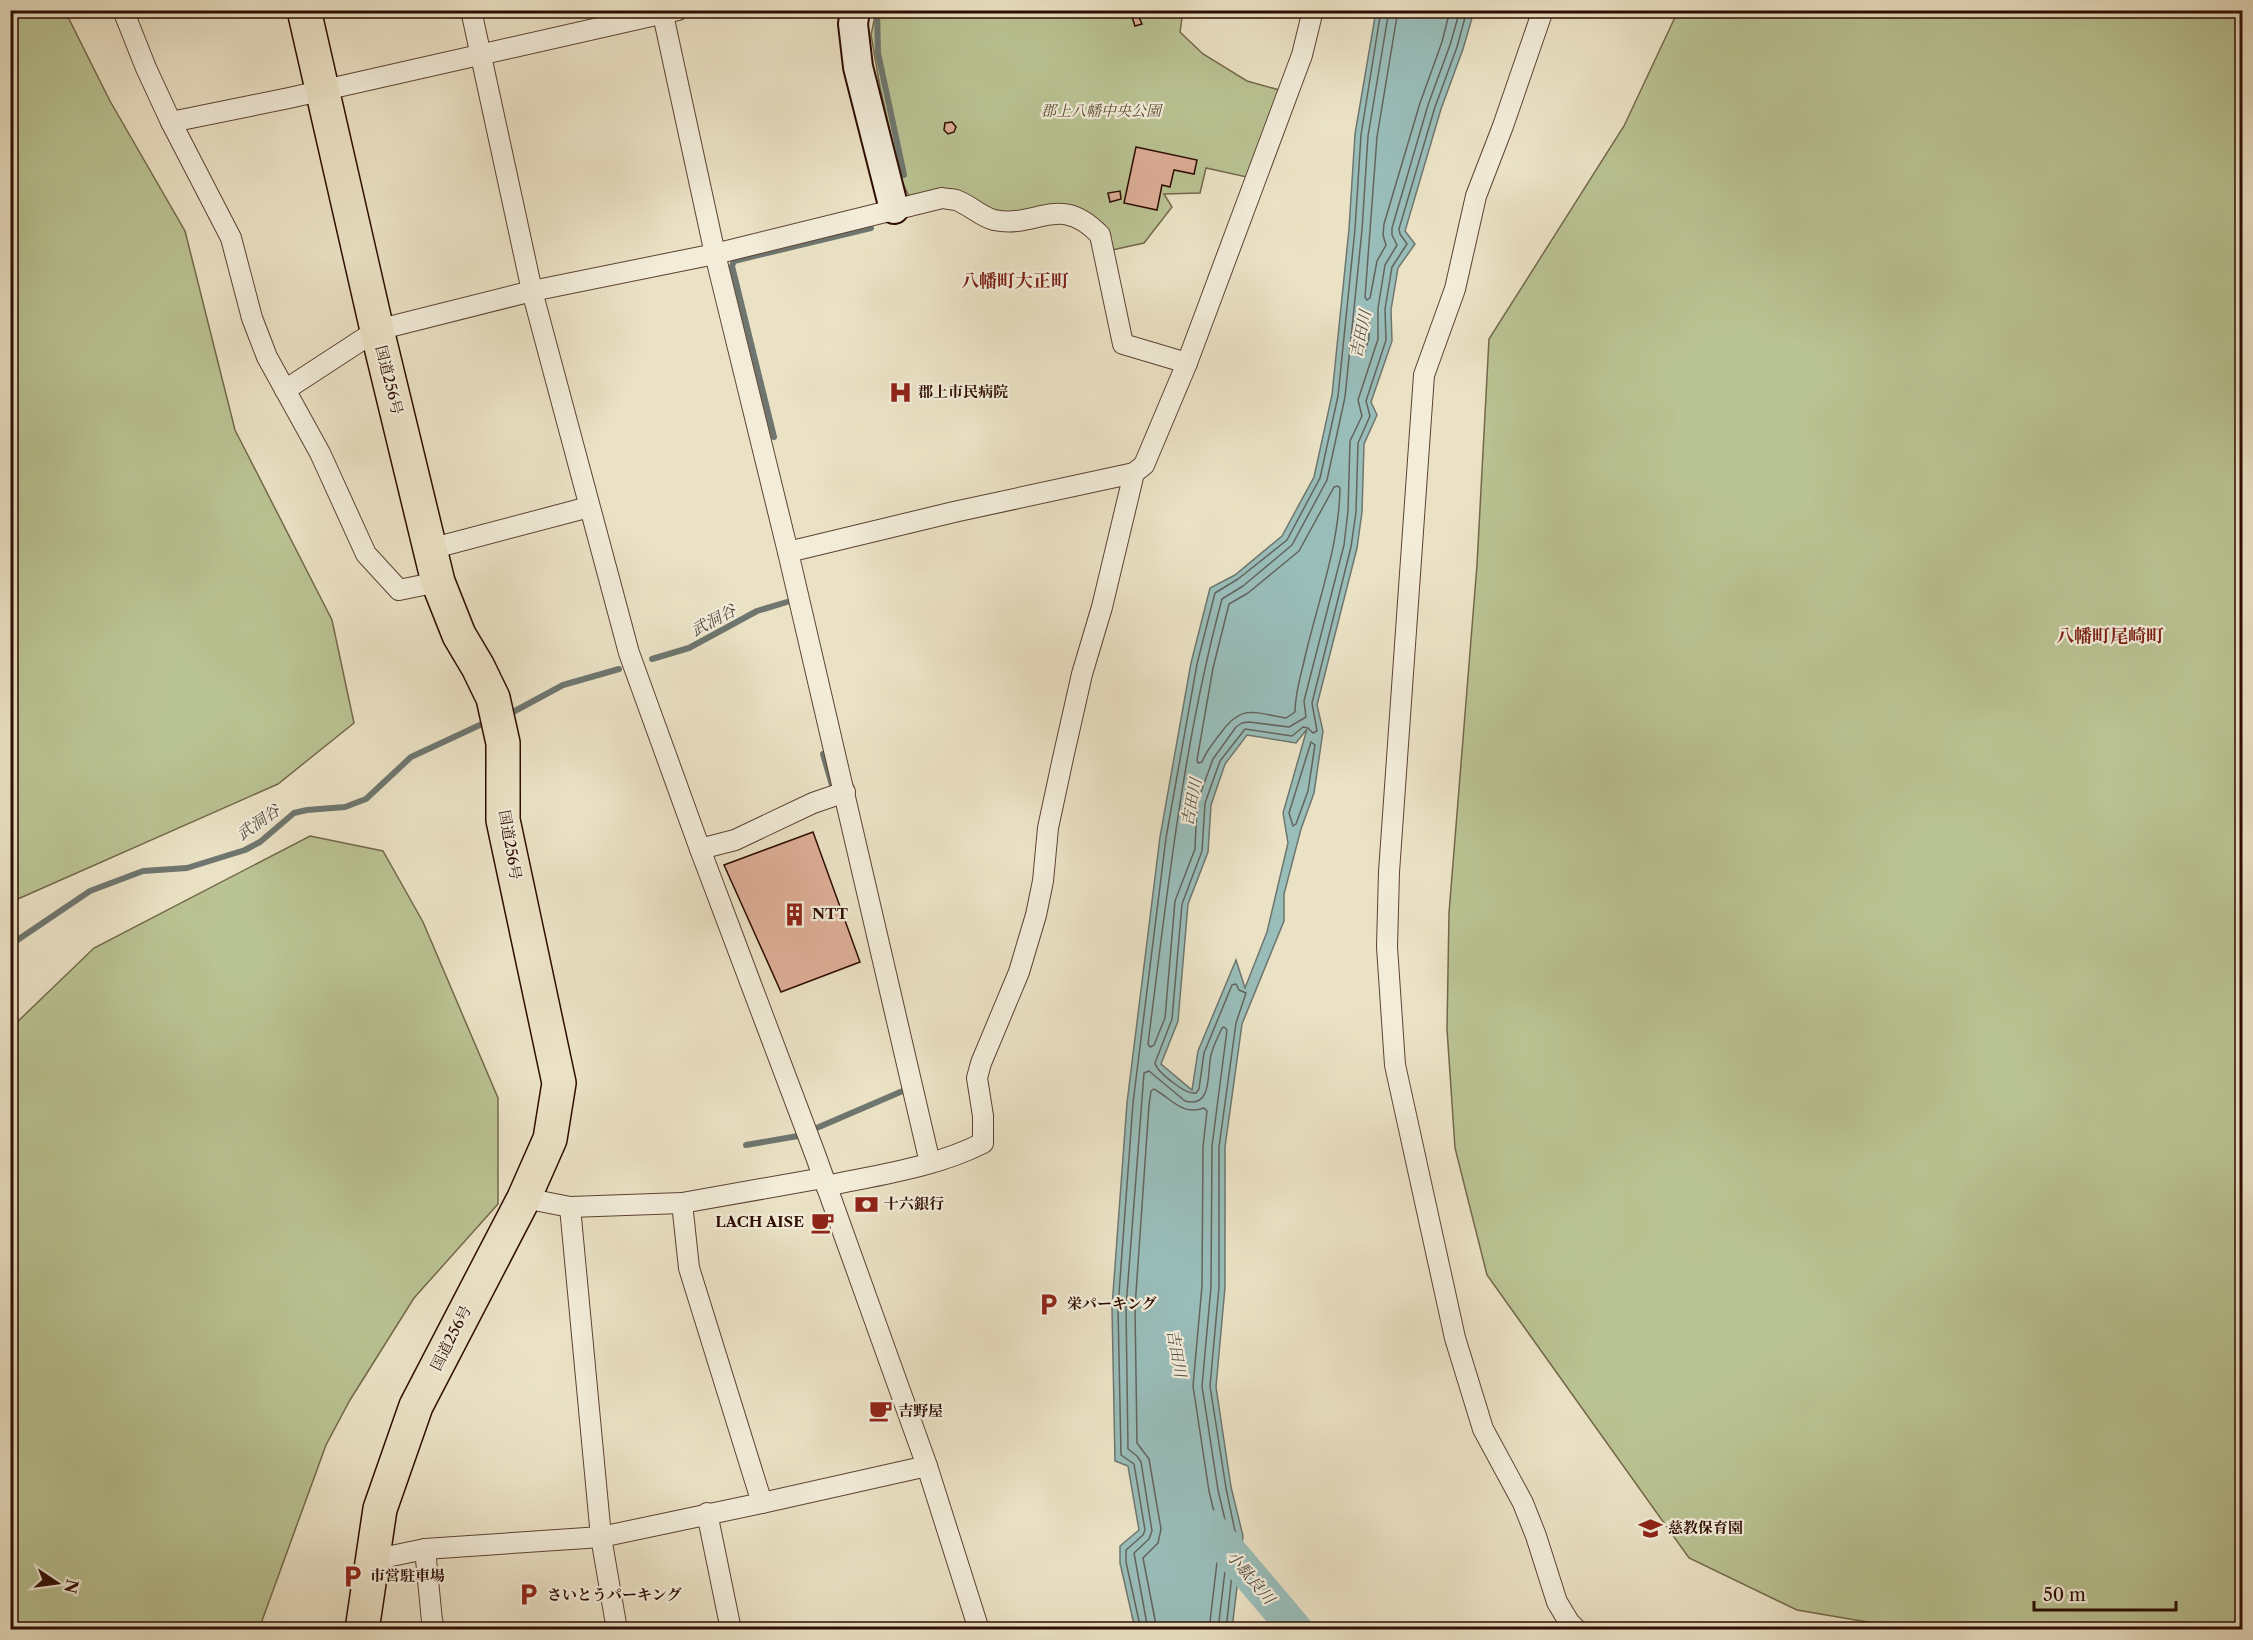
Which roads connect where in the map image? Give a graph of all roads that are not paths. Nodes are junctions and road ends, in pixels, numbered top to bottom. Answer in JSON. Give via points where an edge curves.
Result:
{"nodes":[{"id":1,"x":123,"y":10,"type":"edge"},
{"id":2,"x":304,"y":10,"type":"edge"},
{"id":3,"x":471,"y":10,"type":"edge"},
{"id":4,"x":855,"y":10,"type":"edge"},
{"id":5,"x":1313,"y":10,"type":"edge"},
{"id":6,"x":1543,"y":10,"type":"edge"},
{"id":7,"x":668,"y":12,"type":"edge"},
{"id":8,"x":481,"y":53,"type":"junction"},
{"id":9,"x":322,"y":90,"type":"junction"},
{"id":10,"x":171,"y":122,"type":"junction"},
{"id":11,"x":894,"y":209,"type":"junction"},
{"id":12,"x":715,"y":254,"type":"junction"},
{"id":13,"x":532,"y":291,"type":"junction"},
{"id":14,"x":377,"y":330,"type":"junction"},
{"id":15,"x":1187,"y":363,"type":"junction"},
{"id":16,"x":285,"y":390,"type":"junction"},
{"id":17,"x":1134,"y":473,"type":"junction"},
{"id":18,"x":589,"y":507,"type":"junction"},
{"id":19,"x":430,"y":549,"type":"junction"},
{"id":20,"x":788,"y":552,"type":"junction"},
{"id":21,"x":438,"y":582,"type":"junction"},
{"id":22,"x":845,"y":792,"type":"junction"},
{"id":23,"x":700,"y":849,"type":"junction"},
{"id":24,"x":930,"y":1163,"type":"junction"},
{"id":25,"x":825,"y":1182,"type":"junction"},
{"id":26,"x":524,"y":1198,"type":"junction"},
{"id":27,"x":682,"y":1203,"type":"junction"},
{"id":28,"x":570,"y":1207,"type":"junction"},
{"id":29,"x":927,"y":1466,"type":"junction"},
{"id":30,"x":762,"y":1503,"type":"junction"},
{"id":31,"x":707,"y":1514,"type":"junction"},
{"id":32,"x":602,"y":1537,"type":"junction"},
{"id":33,"x":425,"y":1549,"type":"junction"},
{"id":34,"x":372,"y":1560,"type":"junction"},
{"id":35,"x":362,"y":1629,"type":"edge"},
{"id":36,"x":435,"y":1629,"type":"edge"},
{"id":37,"x":617,"y":1629,"type":"edge"},
{"id":38,"x":730,"y":1629,"type":"edge"},
{"id":39,"x":979,"y":1629,"type":"edge"},
{"id":40,"x":1577,"y":1629,"type":"edge"}],
"edges":[{"from":1,"to":10,"type":"street"},
{"from":2,"to":9,"type":"highway","name":"国道256号"},
{"from":3,"to":8,"type":"street"},
{"from":4,"to":11,"type":"street","via":[[858,67]]},
{"from":5,"to":15,"type":"street","via":[[1302,55]]},
{"from":6,"to":40,"type":"street","via":[[1476,196],[1455,289],[1425,375],[1387,947],[1395,1065],[1455,1338],[1483,1429],[1523,1503],[1557,1602]]},
{"from":7,"to":8,"type":"street"},
{"from":7,"to":12,"type":"street"},
{"from":8,"to":9,"type":"street"},
{"from":8,"to":13,"type":"street"},
{"from":9,"to":10,"type":"street"},
{"from":9,"to":14,"type":"highway","name":"国道256号"},
{"from":10,"to":16,"type":"street","via":[[231,238],[252,318]]},
{"from":11,"to":12,"type":"street"},
{"from":11,"to":15,"type":"street","via":[[942,198],[957,200],[992,220],[1007,222],[1059,213],[1088,222],[1100,235],[1123,344]]},
{"from":12,"to":13,"type":"street"},
{"from":12,"to":20,"type":"street"},
{"from":13,"to":14,"type":"street"},
{"from":13,"to":18,"type":"street"},
{"from":14,"to":16,"type":"street"},
{"from":14,"to":19,"type":"highway","name":"国道256号"},
{"from":15,"to":17,"type":"street","via":[[1144,465]]},
{"from":16,"to":21,"type":"street","via":[[320,453],[366,554],[399,590]]},
{"from":17,"to":20,"type":"street"},
{"from":17,"to":24,"type":"street","via":[[1063,758],[1036,915],[1019,972],[977,1078],[983,1143]]},
{"from":18,"to":19,"type":"street"},
{"from":18,"to":23,"type":"street","via":[[629,653]]},
{"from":19,"to":21,"type":"highway","name":"国道256号"},
{"from":20,"to":22,"type":"street"},
{"from":21,"to":26,"type":"highway","name":"国道256号","via":[[459,635],[494,698],[503,742],[503,820],[559,1083],[550,1139]]},
{"from":22,"to":23,"type":"street","via":[[735,840]]},
{"from":22,"to":24,"type":"street"},
{"from":23,"to":25,"type":"street"},
{"from":24,"to":25,"type":"street"},
{"from":25,"to":27,"type":"street"},
{"from":25,"to":29,"type":"street"},
{"from":26,"to":28,"type":"street"},
{"from":26,"to":34,"type":"highway","name":"国道256号","via":[[417,1406],[380,1509]]},
{"from":27,"to":28,"type":"street"},
{"from":27,"to":30,"type":"street","via":[[689,1268]]},
{"from":28,"to":32,"type":"street"},
{"from":29,"to":30,"type":"street"},
{"from":29,"to":39,"type":"street"},
{"from":30,"to":31,"type":"street"},
{"from":31,"to":32,"type":"street"},
{"from":31,"to":38,"type":"street"},
{"from":32,"to":33,"type":"street"},
{"from":32,"to":37,"type":"street"},
{"from":33,"to":34,"type":"street"},
{"from":33,"to":36,"type":"street"},
{"from":34,"to":35,"type":"highway","name":"国道256号"}]}
